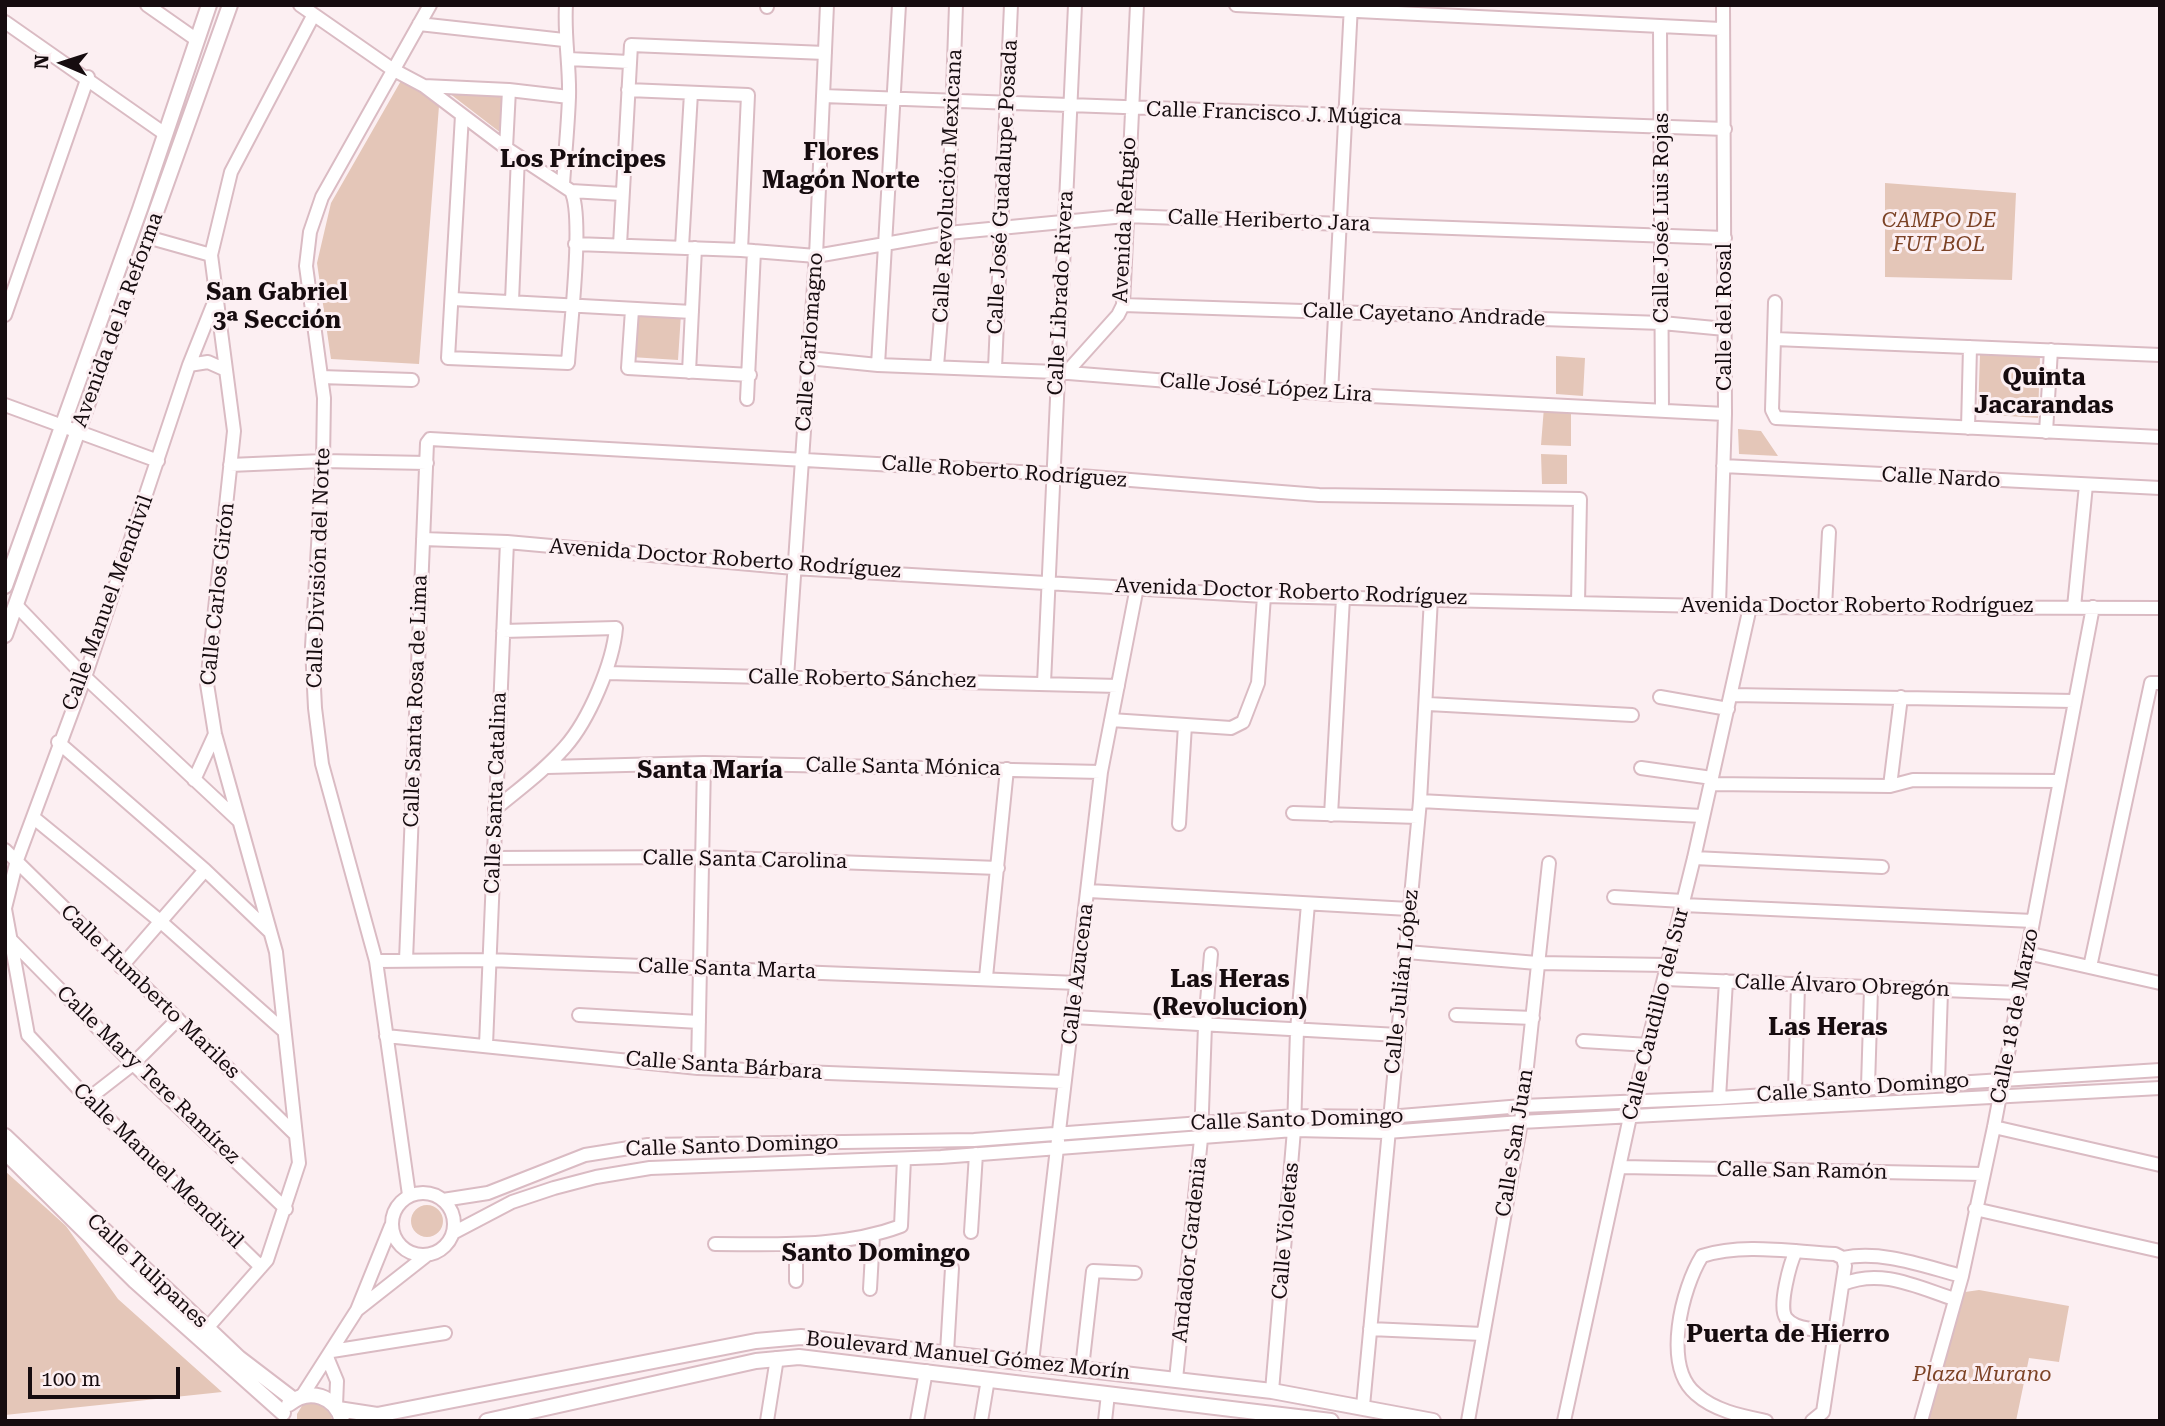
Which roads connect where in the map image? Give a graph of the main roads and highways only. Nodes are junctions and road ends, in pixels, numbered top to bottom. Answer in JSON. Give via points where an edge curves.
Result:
{"nodes":[{"id":1,"x":208,"y":5,"type":"edge"},
{"id":2,"x":230,"y":5,"type":"edge"},
{"id":3,"x":5,"y":586,"type":"edge"},
{"id":4,"x":5,"y":635,"type":"edge"},
{"id":5,"x":5,"y":1136,"type":"edge"},
{"id":6,"x":5,"y":1152,"type":"edge"},
{"id":7,"x":955,"y":1353,"type":"junction"},
{"id":8,"x":960,"y":1376,"type":"junction"},
{"id":9,"x":298,"y":1398,"type":"junction"},
{"id":10,"x":339,"y":1412,"type":"edge"},
{"id":11,"x":282,"y":1417,"type":"edge"},
{"id":12,"x":1284,"y":1417,"type":"edge"},
{"id":13,"x":486,"y":1421,"type":"edge"},
{"id":14,"x":1331,"y":1421,"type":"edge"},
{"id":15,"x":1433,"y":1421,"type":"edge"}],
"edges":[{"from":1,"to":3,"type":"main road","name":"Avenida de la Reforma"},
{"from":2,"to":4,"type":"main road","name":"Avenida de la Reforma"},
{"from":5,"to":9,"type":"main road","name":"Calle Tulipanes","via":[[239,1358]]},
{"from":6,"to":11,"type":"main road","name":"Calle Tulipanes"},
{"from":7,"to":8,"type":"main road"},
{"from":7,"to":10,"type":"main road","name":"Boulevard Manuel Gómez Morín","via":[[826,1338],[778,1338],[377,1415]]},
{"from":7,"to":15,"type":"main road","name":"Boulevard Manuel Gómez Morín","via":[[1272,1391]]},
{"from":8,"to":12,"type":"main road","name":"Boulevard Manuel Gómez Morín"},
{"from":8,"to":13,"type":"main road","name":"Boulevard Manuel Gómez Morín","via":[[821,1358],[777,1358]]},
{"from":9,"to":10,"type":"main road","name":"Boulevard Manuel Gómez Morín","via":[[318,1395]]},
{"from":9,"to":11,"type":"main road"},
{"from":12,"to":14,"type":"main road","name":"Boulevard Manuel Gómez Morín"}]}
